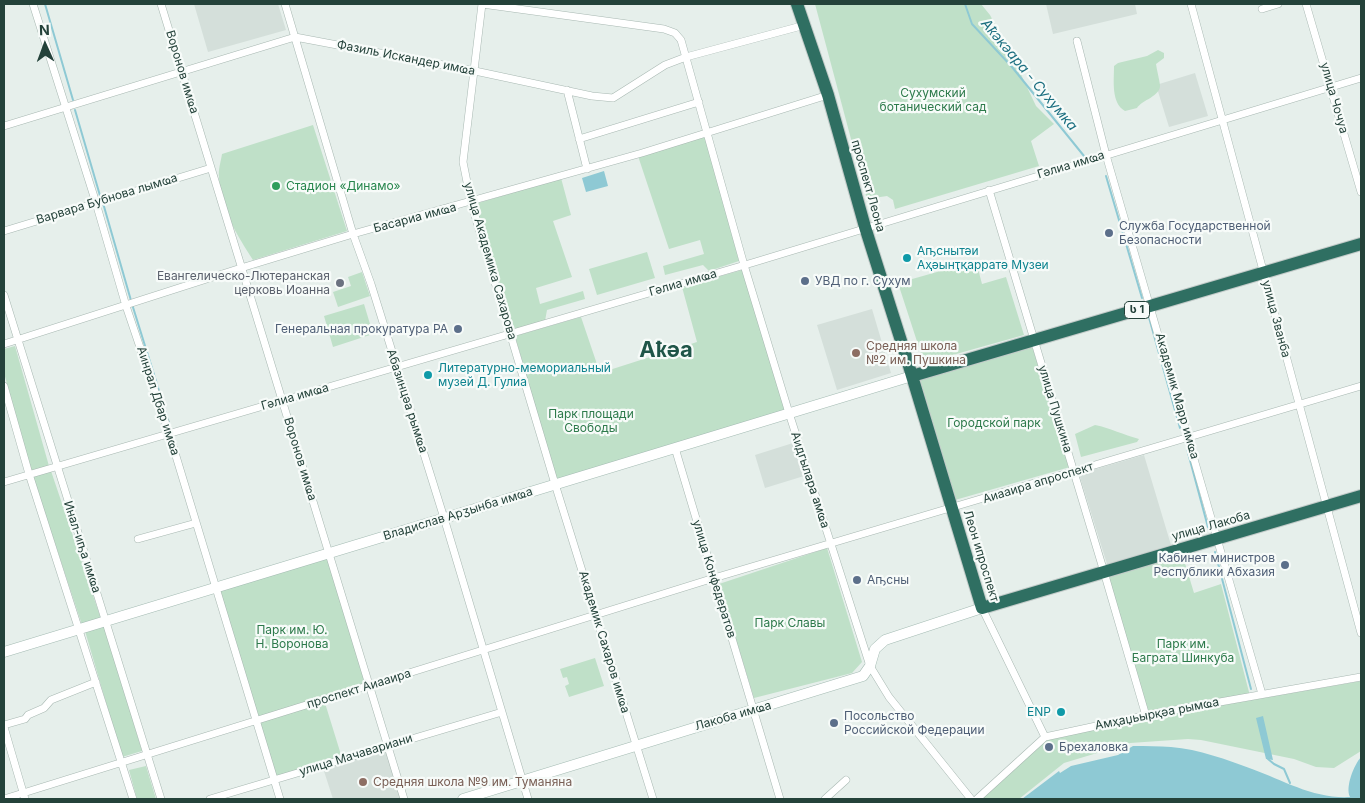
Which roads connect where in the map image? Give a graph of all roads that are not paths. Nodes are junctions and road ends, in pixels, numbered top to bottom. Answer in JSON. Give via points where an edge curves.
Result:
{"nodes":[{"id":1,"x":33,"y":4,"type":"edge"},
{"id":2,"x":161,"y":4,"type":"edge"},
{"id":3,"x":285,"y":4,"type":"edge"},
{"id":4,"x":482,"y":4,"type":"edge"},
{"id":5,"x":797,"y":4,"type":"edge"},
{"id":6,"x":1191,"y":4,"type":"edge"},
{"id":7,"x":1278,"y":4,"type":"edge"},
{"id":8,"x":1306,"y":4,"type":"edge"},
{"id":9,"x":1262,"y":9,"type":"dead end"},
{"id":10,"x":805,"y":24,"type":"junction"},
{"id":11,"x":295,"y":37,"type":"junction"},
{"id":12,"x":1077,"y":41,"type":"dead end"},
{"id":13,"x":686,"y":56,"type":"junction"},
{"id":14,"x":181,"y":71,"type":"junction"},
{"id":15,"x":475,"y":71,"type":"junction"},
{"id":16,"x":1361,"y":78,"type":"edge"},
{"id":17,"x":1331,"y":87,"type":"junction"},
{"id":18,"x":567,"y":90,"type":"junction"},
{"id":19,"x":828,"y":95,"type":"junction"},
{"id":20,"x":699,"y":102,"type":"junction"},
{"id":21,"x":66,"y":108,"type":"junction"},
{"id":22,"x":1222,"y":120,"type":"junction"},
{"id":23,"x":4,"y":126,"type":"edge"},
{"id":24,"x":707,"y":133,"type":"junction"},
{"id":25,"x":579,"y":139,"type":"junction"},
{"id":26,"x":1106,"y":155,"type":"junction"},
{"id":27,"x":211,"y":168,"type":"junction"},
{"id":28,"x":587,"y":169,"type":"junction"},
{"id":29,"x":989,"y":190,"type":"junction"},
{"id":30,"x":1361,"y":192,"type":"edge"},
{"id":31,"x":471,"y":202,"type":"junction"},
{"id":32,"x":96,"y":203,"type":"junction"},
{"id":33,"x":865,"y":227,"type":"junction"},
{"id":34,"x":4,"y":231,"type":"edge"},
{"id":35,"x":353,"y":234,"type":"junction"},
{"id":36,"x":1361,"y":244,"type":"edge"},
{"id":37,"x":744,"y":265,"type":"junction"},
{"id":38,"x":241,"y":268,"type":"junction"},
{"id":39,"x":1263,"y":272,"type":"junction"},
{"id":40,"x":4,"y":295,"type":"edge"},
{"id":41,"x":126,"y":306,"type":"junction"},
{"id":42,"x":1151,"y":306,"type":"junction"},
{"id":43,"x":510,"y":334,"type":"junction"},
{"id":44,"x":18,"y":340,"type":"junction"},
{"id":45,"x":1034,"y":341,"type":"junction"},
{"id":46,"x":4,"y":344,"type":"edge"},
{"id":47,"x":396,"y":367,"type":"junction"},
{"id":48,"x":912,"y":376,"type":"junction"},
{"id":49,"x":4,"y":386,"type":"edge"},
{"id":50,"x":1361,"y":386,"type":"edge"},
{"id":51,"x":282,"y":401,"type":"junction"},
{"id":52,"x":1299,"y":405,"type":"junction"},
{"id":53,"x":789,"y":414,"type":"junction"},
{"id":54,"x":169,"y":433,"type":"junction"},
{"id":55,"x":1189,"y":438,"type":"junction"},
{"id":56,"x":675,"y":448,"type":"junction"},
{"id":57,"x":56,"y":466,"type":"junction"},
{"id":58,"x":1074,"y":472,"type":"junction"},
{"id":59,"x":29,"y":474,"type":"junction"},
{"id":60,"x":4,"y":482,"type":"edge"},
{"id":61,"x":555,"y":484,"type":"junction"},
{"id":62,"x":1361,"y":496,"type":"edge"},
{"id":63,"x":1327,"y":506,"type":"junction"},
{"id":64,"x":952,"y":508,"type":"junction"},
{"id":65,"x":444,"y":518,"type":"junction"},
{"id":66,"x":196,"y":523,"type":"junction"},
{"id":67,"x":138,"y":539,"type":"dead end"},
{"id":68,"x":1218,"y":539,"type":"junction"},
{"id":69,"x":830,"y":544,"type":"junction"},
{"id":70,"x":328,"y":553,"type":"junction"},
{"id":71,"x":1104,"y":572,"type":"junction"},
{"id":72,"x":714,"y":578,"type":"junction"},
{"id":73,"x":215,"y":588,"type":"junction"},
{"id":74,"x":982,"y":608,"type":"junction"},
{"id":75,"x":596,"y":615,"type":"junction"},
{"id":76,"x":106,"y":621,"type":"junction"},
{"id":77,"x":80,"y":629,"type":"junction"},
{"id":78,"x":1361,"y":633,"type":"edge"},
{"id":79,"x":484,"y":650,"type":"junction"},
{"id":80,"x":4,"y":652,"type":"edge"},
{"id":81,"x":870,"y":666,"type":"junction"},
{"id":82,"x":1361,"y":677,"type":"edge"},
{"id":83,"x":96,"y":682,"type":"junction"},
{"id":84,"x":369,"y":686,"type":"junction"},
{"id":85,"x":1262,"y":694,"type":"junction"},
{"id":86,"x":753,"y":710,"type":"junction"},
{"id":87,"x":502,"y":712,"type":"junction"},
{"id":88,"x":1146,"y":716,"type":"junction"},
{"id":89,"x":256,"y":721,"type":"junction"},
{"id":90,"x":4,"y":726,"type":"edge"},
{"id":91,"x":1045,"y":737,"type":"junction"},
{"id":92,"x":636,"y":745,"type":"junction"},
{"id":93,"x":387,"y":746,"type":"junction"},
{"id":94,"x":147,"y":755,"type":"junction"},
{"id":95,"x":121,"y":763,"type":"junction"},
{"id":96,"x":274,"y":780,"type":"junction"},
{"id":97,"x":846,"y":780,"type":"dead end"},
{"id":98,"x":523,"y":781,"type":"junction"},
{"id":99,"x":24,"y":796,"type":"edge"},
{"id":100,"x":4,"y":799,"type":"edge"},
{"id":101,"x":132,"y":799,"type":"edge"},
{"id":102,"x":160,"y":799,"type":"edge"},
{"id":103,"x":210,"y":799,"type":"edge"},
{"id":104,"x":280,"y":799,"type":"edge"},
{"id":105,"x":404,"y":799,"type":"edge"},
{"id":106,"x":464,"y":799,"type":"edge"},
{"id":107,"x":528,"y":799,"type":"edge"},
{"id":108,"x":653,"y":799,"type":"edge"},
{"id":109,"x":780,"y":799,"type":"edge"},
{"id":110,"x":825,"y":799,"type":"edge"},
{"id":111,"x":971,"y":799,"type":"edge"},
{"id":112,"x":977,"y":799,"type":"edge"}],
"edges":[{"from":1,"to":21,"type":"street","name":"Аинрал Дбар имҩа"},
{"from":2,"to":14,"type":"street","name":"Воронов имҩа"},
{"from":3,"to":11,"type":"street","name":"Абазинцәа рымҩа"},
{"from":4,"to":13,"type":"street","name":"Аидгылара амҩа","via":[[664,29],[675,33],[681,40]]},
{"from":4,"to":15,"type":"street","name":"улица Академика Сахарова"},
{"from":5,"to":10,"type":"highway","name":"проспект Леона"},
{"from":6,"to":22,"type":"street","name":"улица Званба"},
{"from":7,"to":9,"type":"street"},
{"from":8,"to":17,"type":"street","name":"улица Чочуа"},
{"from":10,"to":13,"type":"street","name":"Фазиль Искандер имҩа"},
{"from":10,"to":19,"type":"highway","name":"проспект Леона"},
{"from":11,"to":14,"type":"street","name":"Фазиль Искандер имҩа"},
{"from":11,"to":15,"type":"street","name":"Фазиль Искандер имҩа"},
{"from":11,"to":35,"type":"street","name":"Абазинцәа рымҩа"},
{"from":12,"to":26,"type":"street","name":"Академик Марр имҩа"},
{"from":13,"to":18,"type":"street","name":"Фазиль Искандер имҩа","via":[[665,65],[613,98]]},
{"from":13,"to":20,"type":"street","name":"Аидгылара амҩа"},
{"from":14,"to":21,"type":"street","name":"Фазиль Искандер имҩа"},
{"from":14,"to":27,"type":"street","name":"Воронов имҩа"},
{"from":15,"to":18,"type":"street","name":"Фазиль Искандер имҩа"},
{"from":15,"to":31,"type":"street","name":"улица Академика Сахарова","via":[[463,162]]},
{"from":16,"to":17,"type":"street","name":"Гәлиа имҩа"},
{"from":17,"to":22,"type":"street","name":"Гәлиа имҩа"},
{"from":17,"to":30,"type":"street","name":"улица Чочуа"},
{"from":18,"to":25,"type":"street"},
{"from":19,"to":24,"type":"street","name":"Басариа имҩа"},
{"from":19,"to":33,"type":"highway","name":"проспект Леона"},
{"from":20,"to":24,"type":"street","name":"Аидгылара амҩа"},
{"from":20,"to":25,"type":"street"},
{"from":21,"to":23,"type":"street","name":"Фазиль Искандер имҩа"},
{"from":21,"to":32,"type":"street","name":"Аинрал Дбар имҩа"},
{"from":22,"to":26,"type":"street","name":"Гәлиа имҩа"},
{"from":22,"to":39,"type":"street","name":"улица Званба"},
{"from":24,"to":28,"type":"street","name":"Басариа имҩа"},
{"from":24,"to":37,"type":"street","name":"Аидгылара амҩа"},
{"from":25,"to":28,"type":"street"},
{"from":26,"to":29,"type":"street","name":"Гәлиа имҩа"},
{"from":26,"to":42,"type":"street","name":"Академик Марр имҩа"},
{"from":27,"to":32,"type":"street","name":"Варвара Бубнова лымҩа"},
{"from":27,"to":38,"type":"street","name":"Воронов имҩа"},
{"from":28,"to":31,"type":"street","name":"Басариа имҩа"},
{"from":29,"to":33,"type":"street","name":"Гәлиа имҩа"},
{"from":29,"to":45,"type":"street","name":"улица Пушкина"},
{"from":31,"to":35,"type":"street","name":"Басариа имҩа"},
{"from":31,"to":43,"type":"street","name":"улица Академика Сахарова"},
{"from":32,"to":34,"type":"street","name":"Варвара Бубнова лымҩа"},
{"from":32,"to":41,"type":"street","name":"Аинрал Дбар имҩа"},
{"from":33,"to":37,"type":"street","name":"Гәлиа имҩа"},
{"from":33,"to":48,"type":"highway","name":"проспект Леона"},
{"from":35,"to":38,"type":"street","name":"Басариа имҩа"},
{"from":35,"to":47,"type":"street","name":"Абазинцәа рымҩа"},
{"from":36,"to":39,"type":"highway","number":"ს 1"},
{"from":37,"to":43,"type":"street","name":"Гәлиа имҩа"},
{"from":37,"to":53,"type":"street","name":"Аидгылара амҩа"},
{"from":38,"to":41,"type":"street","name":"Басариа имҩа"},
{"from":38,"to":51,"type":"street","name":"Воронов имҩа"},
{"from":39,"to":42,"type":"highway","number":"ს 1"},
{"from":39,"to":52,"type":"street","name":"улица Званба"},
{"from":40,"to":44,"type":"street","name":"Инал-иҧа имҩа"},
{"from":41,"to":44,"type":"street","name":"Басариа имҩа"},
{"from":41,"to":54,"type":"street","name":"Аинрал Дбар имҩа"},
{"from":42,"to":45,"type":"highway","number":"ს 1"},
{"from":42,"to":55,"type":"street","name":"Академик Марр имҩа"},
{"from":43,"to":47,"type":"street","name":"Гәлиа имҩа"},
{"from":43,"to":61,"type":"street","name":"улица Академика Сахарова"},
{"from":44,"to":46,"type":"street","name":"Басариа имҩа"},
{"from":44,"to":57,"type":"street","name":"Инал-иҧа имҩа"},
{"from":45,"to":48,"type":"highway","number":"ს 1"},
{"from":45,"to":58,"type":"street","name":"улица Пушкина"},
{"from":47,"to":51,"type":"street","name":"Гәлиа имҩа"},
{"from":47,"to":65,"type":"street","name":"Абазинцәа рымҩа"},
{"from":48,"to":53,"type":"main road","name":"Владислав Арӡынба имҩа"},
{"from":48,"to":64,"type":"highway","name":"Леон ипроспект"},
{"from":49,"to":59,"type":"street"},
{"from":50,"to":52,"type":"street","name":"Аиааира апроспект"},
{"from":51,"to":54,"type":"street","name":"Гәлиа имҩа"},
{"from":51,"to":70,"type":"street","name":"Воронов имҩа"},
{"from":52,"to":55,"type":"street","name":"Аиааира апроспект"},
{"from":52,"to":63,"type":"street","name":"улица Званба"},
{"from":53,"to":56,"type":"main road","name":"Владислав Арӡынба имҩа"},
{"from":53,"to":69,"type":"street","name":"Аидгылара амҩа"},
{"from":54,"to":57,"type":"street","name":"Гәлиа имҩа"},
{"from":54,"to":66,"type":"street","name":"Аинрал Дбар имҩа"},
{"from":55,"to":58,"type":"street","name":"Аиааира апроспект"},
{"from":55,"to":68,"type":"street","name":"Академик Марр имҩа"},
{"from":56,"to":61,"type":"main road","name":"Владислав Арӡынба имҩа"},
{"from":56,"to":72,"type":"street","name":"улица Конфедератов"},
{"from":57,"to":59,"type":"street","name":"Гәлиа имҩа"},
{"from":57,"to":76,"type":"street","name":"Инал-иҧа имҩа"},
{"from":58,"to":64,"type":"street","name":"Аиааира апроспект"},
{"from":58,"to":71,"type":"street","name":"улица Пушкина"},
{"from":59,"to":60,"type":"street","name":"Гәлиа имҩа"},
{"from":59,"to":77,"type":"street"},
{"from":61,"to":65,"type":"main road","name":"Владислав Арӡынба имҩа"},
{"from":61,"to":75,"type":"street","name":"Академик Сахаров имҩа"},
{"from":62,"to":63,"type":"highway","name":"улица Лакоба"},
{"from":63,"to":68,"type":"highway","name":"улица Лакоба"},
{"from":63,"to":78,"type":"street","name":"улица Званба"},
{"from":64,"to":69,"type":"street","name":"Аиааира апроспект"},
{"from":64,"to":74,"type":"highway","name":"Леон ипроспект"},
{"from":65,"to":70,"type":"main road","name":"Владислав Арӡынба имҩа"},
{"from":65,"to":79,"type":"street","name":"Абазинцәа рымҩа"},
{"from":66,"to":67,"type":"street"},
{"from":66,"to":73,"type":"street","name":"Аинрал Дбар имҩа"},
{"from":68,"to":71,"type":"highway","name":"улица Лакоба"},
{"from":68,"to":85,"type":"street","name":"Академик Марр имҩа"},
{"from":69,"to":72,"type":"street","name":"Аиааира апроспект"},
{"from":69,"to":81,"type":"street","name":"Аидгылара амҩа"},
{"from":70,"to":73,"type":"main road","name":"Владислав Арӡынба имҩа"},
{"from":70,"to":84,"type":"street","name":"Воронов имҩа"},
{"from":71,"to":74,"type":"highway","name":"улица Лакоба"},
{"from":71,"to":88,"type":"street","name":"улица Пушкина"},
{"from":72,"to":75,"type":"street","name":"проспект Аиааира"},
{"from":72,"to":86,"type":"street","name":"улица Конфедератов"},
{"from":73,"to":76,"type":"main road","name":"Владислав Арӡынба имҩа"},
{"from":73,"to":89,"type":"street","name":"Аинрал Дбар имҩа"},
{"from":74,"to":81,"type":"main road","name":"Лакоба имҩа","via":[[885,640],[876,649]]},
{"from":74,"to":91,"type":"street","name":"Леон ипроспект"},
{"from":75,"to":79,"type":"street","name":"проспект Аиааира"},
{"from":75,"to":92,"type":"street","name":"Академик Сахаров имҩа"},
{"from":76,"to":77,"type":"main road","name":"Владислав Арӡынба имҩа"},
{"from":76,"to":94,"type":"street","name":"Инал-иҧа имҩа"},
{"from":77,"to":80,"type":"main road","name":"Владислав Арӡынба имҩа"},
{"from":77,"to":83,"type":"street"},
{"from":79,"to":84,"type":"street","name":"проспект Аиааира"},
{"from":79,"to":87,"type":"street","name":"Абазинцәа рымҩа"},
{"from":81,"to":86,"type":"main road","name":"Лакоба имҩа","via":[[863,676]]},
{"from":81,"to":111,"type":"street","name":"Аидгылара амҩа","via":[[903,715]]},
{"from":82,"to":85,"type":"street","name":"Амҳаџьырқәа рымҩа"},
{"from":83,"to":90,"type":"street","via":[[51,700],[25,719]]},
{"from":83,"to":95,"type":"street"},
{"from":84,"to":89,"type":"street","name":"проспект Аиааира"},
{"from":84,"to":93,"type":"street","name":"Воронов имҩа"},
{"from":85,"to":88,"type":"street","name":"Амҳаџьырқәа рымҩа"},
{"from":86,"to":92,"type":"main road","name":"Лакоба имҩа"},
{"from":86,"to":109,"type":"street","name":"улица Конфедератов"},
{"from":87,"to":93,"type":"street","name":"улица Мачавариани"},
{"from":87,"to":98,"type":"street","name":"Абазинцәа рымҩа"},
{"from":88,"to":91,"type":"street","name":"Амҳаџьырқәа рымҩа"},
{"from":89,"to":94,"type":"street","name":"проспект Аиааира"},
{"from":89,"to":96,"type":"street","name":"Аинрал Дбар имҩа"},
{"from":90,"to":99,"type":"street"},
{"from":91,"to":112,"type":"street"},
{"from":92,"to":98,"type":"main road","name":"Лакоба имҩа"},
{"from":92,"to":108,"type":"street","name":"Академик Сахаров имҩа"},
{"from":93,"to":96,"type":"street","name":"улица Мачавариани"},
{"from":93,"to":105,"type":"street","name":"Воронов имҩа"},
{"from":94,"to":95,"type":"street","name":"проспект Аиааира"},
{"from":94,"to":102,"type":"street","name":"Инал-иҧа имҩа"},
{"from":95,"to":99,"type":"street","name":"проспект Аиааира"},
{"from":95,"to":101,"type":"street"},
{"from":96,"to":103,"type":"street","name":"улица Мачавариани"},
{"from":96,"to":104,"type":"street","name":"Аинрал Дбар имҩа"},
{"from":97,"to":110,"type":"street"},
{"from":98,"to":106,"type":"main road","name":"Лакоба имҩа"},
{"from":98,"to":107,"type":"street","name":"Абазинцәа рымҩа"},
{"from":99,"to":100,"type":"street","name":"проспект Аиааира"}]}
